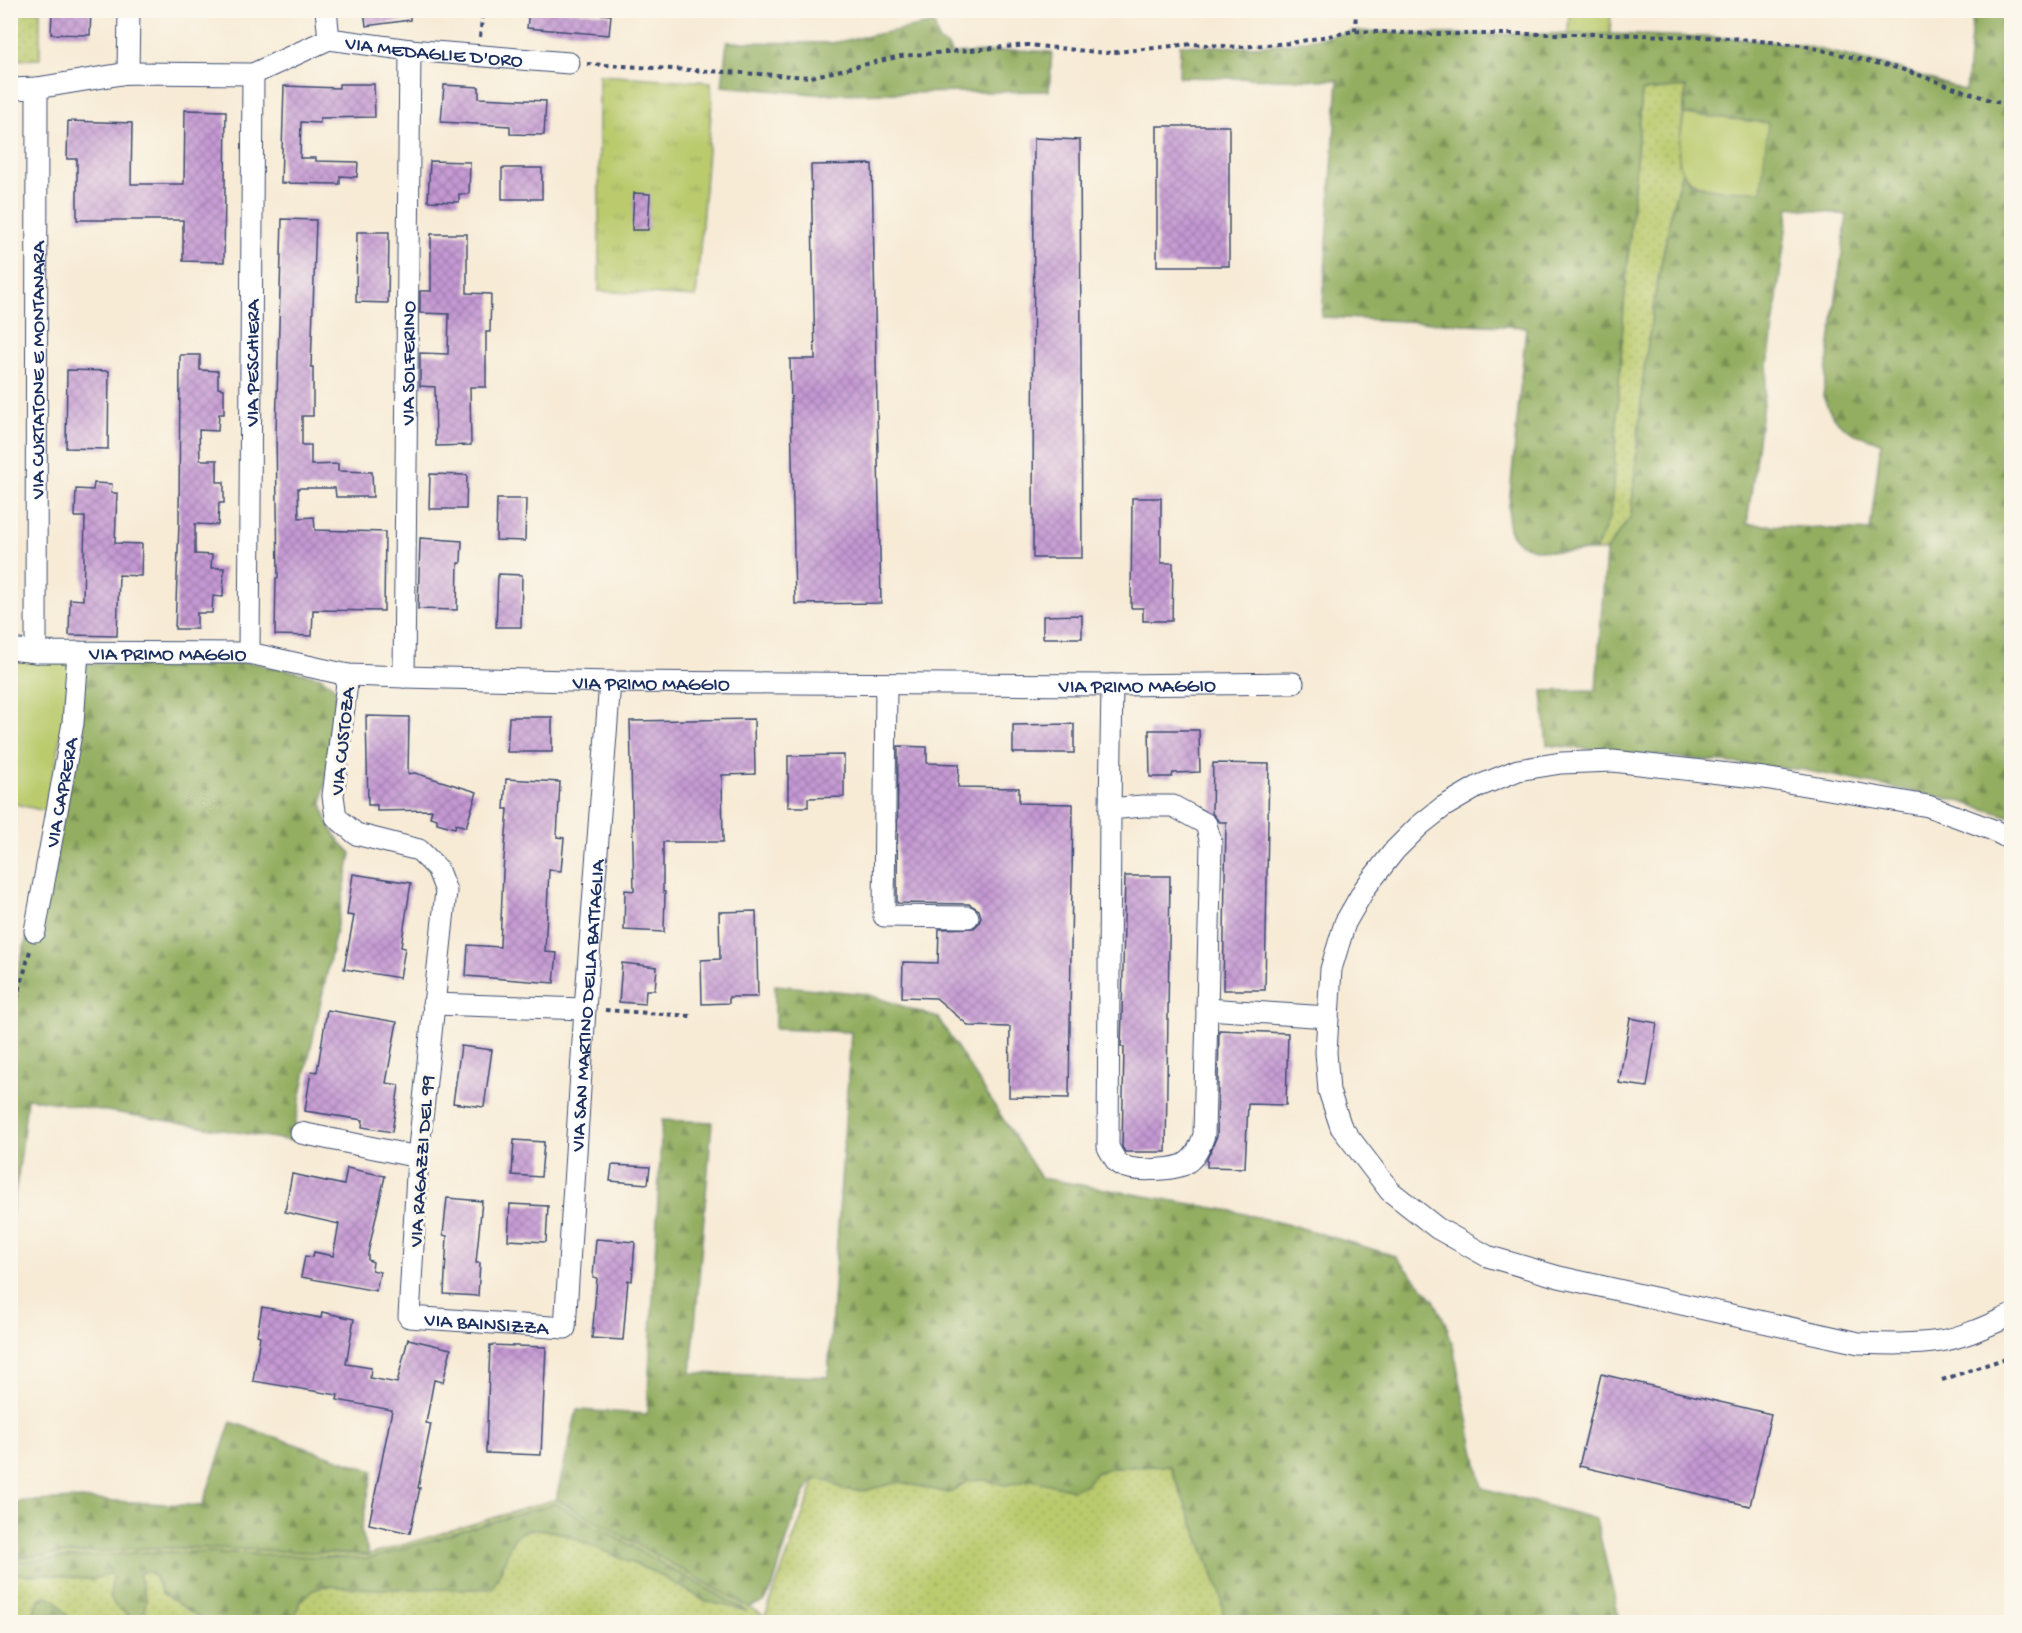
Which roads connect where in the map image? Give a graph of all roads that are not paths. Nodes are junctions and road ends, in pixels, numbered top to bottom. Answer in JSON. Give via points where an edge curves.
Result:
{"nodes":[{"id":1,"x":129,"y":10,"type":"edge"},
{"id":2,"x":326,"y":10,"type":"edge"},
{"id":3,"x":328,"y":39,"type":"junction"},
{"id":4,"x":410,"y":50,"type":"junction"},
{"id":5,"x":569,"y":63,"type":"road end"},
{"id":6,"x":128,"y":73,"type":"junction"},
{"id":7,"x":253,"y":74,"type":"junction"},
{"id":8,"x":37,"y":88,"type":"junction"},
{"id":9,"x":10,"y":89,"type":"edge"},
{"id":10,"x":10,"y":649,"type":"edge"},
{"id":11,"x":36,"y":652,"type":"junction"},
{"id":12,"x":78,"y":652,"type":"junction"},
{"id":13,"x":249,"y":652,"type":"junction"},
{"id":14,"x":348,"y":675,"type":"junction"},
{"id":15,"x":404,"y":677,"type":"junction"},
{"id":16,"x":610,"y":682,"type":"junction"},
{"id":17,"x":1293,"y":683,"type":"dead end"},
{"id":18,"x":886,"y":684,"type":"junction"},
{"id":19,"x":1112,"y":685,"type":"junction"},
{"id":20,"x":1110,"y":809,"type":"junction"},
{"id":21,"x":356,"y":834,"type":"joint"},
{"id":22,"x":2012,"y":840,"type":"edge"},
{"id":23,"x":968,"y":917,"type":"dead end"},
{"id":24,"x":35,"y":931,"type":"road end"},
{"id":25,"x":433,"y":1004,"type":"junction"},
{"id":26,"x":585,"y":1009,"type":"junction"},
{"id":27,"x":1207,"y":1009,"type":"junction"},
{"id":28,"x":1328,"y":1017,"type":"junction"},
{"id":29,"x":301,"y":1133,"type":"dead end"},
{"id":30,"x":418,"y":1157,"type":"junction"},
{"id":31,"x":2012,"y":1315,"type":"edge"},
{"id":32,"x":409,"y":1317,"type":"joint"},
{"id":33,"x":565,"y":1328,"type":"joint"}],
"edges":[{"from":1,"to":6,"type":"street"},
{"from":2,"to":3,"type":"street","name":"VIA MEDAGLIE D'ORO"},
{"from":3,"to":4,"type":"street","name":"VIA MEDAGLIE D'ORO"},
{"from":3,"to":7,"type":"street"},
{"from":4,"to":5,"type":"street","name":"VIA MEDAGLIE D'ORO"},
{"from":4,"to":15,"type":"street","name":"VIA SOLFERINO"},
{"from":6,"to":7,"type":"street"},
{"from":6,"to":8,"type":"street"},
{"from":7,"to":13,"type":"street","name":"VIA PESCHIERA"},
{"from":8,"to":9,"type":"street"},
{"from":8,"to":11,"type":"street","name":"VIA CURTATONE E MONTANARA"},
{"from":10,"to":11,"type":"street","name":"VIA PRIMO MAGGIO"},
{"from":11,"to":12,"type":"street","name":"VIA PRIMO MAGGIO"},
{"from":12,"to":13,"type":"street","name":"VIA PRIMO MAGGIO"},
{"from":12,"to":24,"type":"street","name":"VIA CAPRERA","via":[[73,723]]},
{"from":13,"to":14,"type":"street","name":"VIA PRIMO MAGGIO"},
{"from":14,"to":15,"type":"street","name":"VIA PRIMO MAGGIO"},
{"from":14,"to":21,"type":"street","name":"VIA CUSTOZA","via":[[333,796],[336,818]]},
{"from":15,"to":16,"type":"street","name":"VIA PRIMO MAGGIO"},
{"from":16,"to":18,"type":"street","name":"VIA PRIMO MAGGIO"},
{"from":16,"to":26,"type":"street","name":"VIA SAN MARTINO DELLA BATTAGLIA"},
{"from":17,"to":19,"type":"street","name":"VIA PRIMO MAGGIO"},
{"from":18,"to":19,"type":"street","name":"VIA PRIMO MAGGIO"},
{"from":18,"to":23,"type":"street","via":[[884,916]]},
{"from":19,"to":20,"type":"street"},
{"from":20,"to":27,"type":"street","via":[[1173,806],[1206,824],[1211,843]]},
{"from":20,"to":27,"type":"street","via":[[1108,1147],[1119,1164],[1161,1170],[1184,1164],[1198,1151],[1203,1135]]},
{"from":21,"to":25,"type":"street","name":"VIA RAGAZZI DEL 99","via":[[419,850],[437,868],[446,891]]},
{"from":22,"to":28,"type":"street","via":[[1928,806],[1764,778],[1613,761],[1518,770],[1443,807],[1395,850],[1365,888],[1345,923],[1331,969]]},
{"from":25,"to":26,"type":"street"},
{"from":25,"to":30,"type":"street","name":"VIA RAGAZZI DEL 99"},
{"from":26,"to":33,"type":"street","name":"VIA SAN MARTINO DELLA BATTAGLIA"},
{"from":27,"to":28,"type":"street"},
{"from":28,"to":31,"type":"street","via":[[1329,1091],[1341,1127],[1390,1191],[1437,1228],[1487,1256],[1559,1277],[1859,1343],[1942,1341]]},
{"from":29,"to":30,"type":"street"},
{"from":30,"to":32,"type":"street","name":"VIA RAGAZZI DEL 99"},
{"from":32,"to":33,"type":"street","name":"VIA BAINSIZZA"}]}
